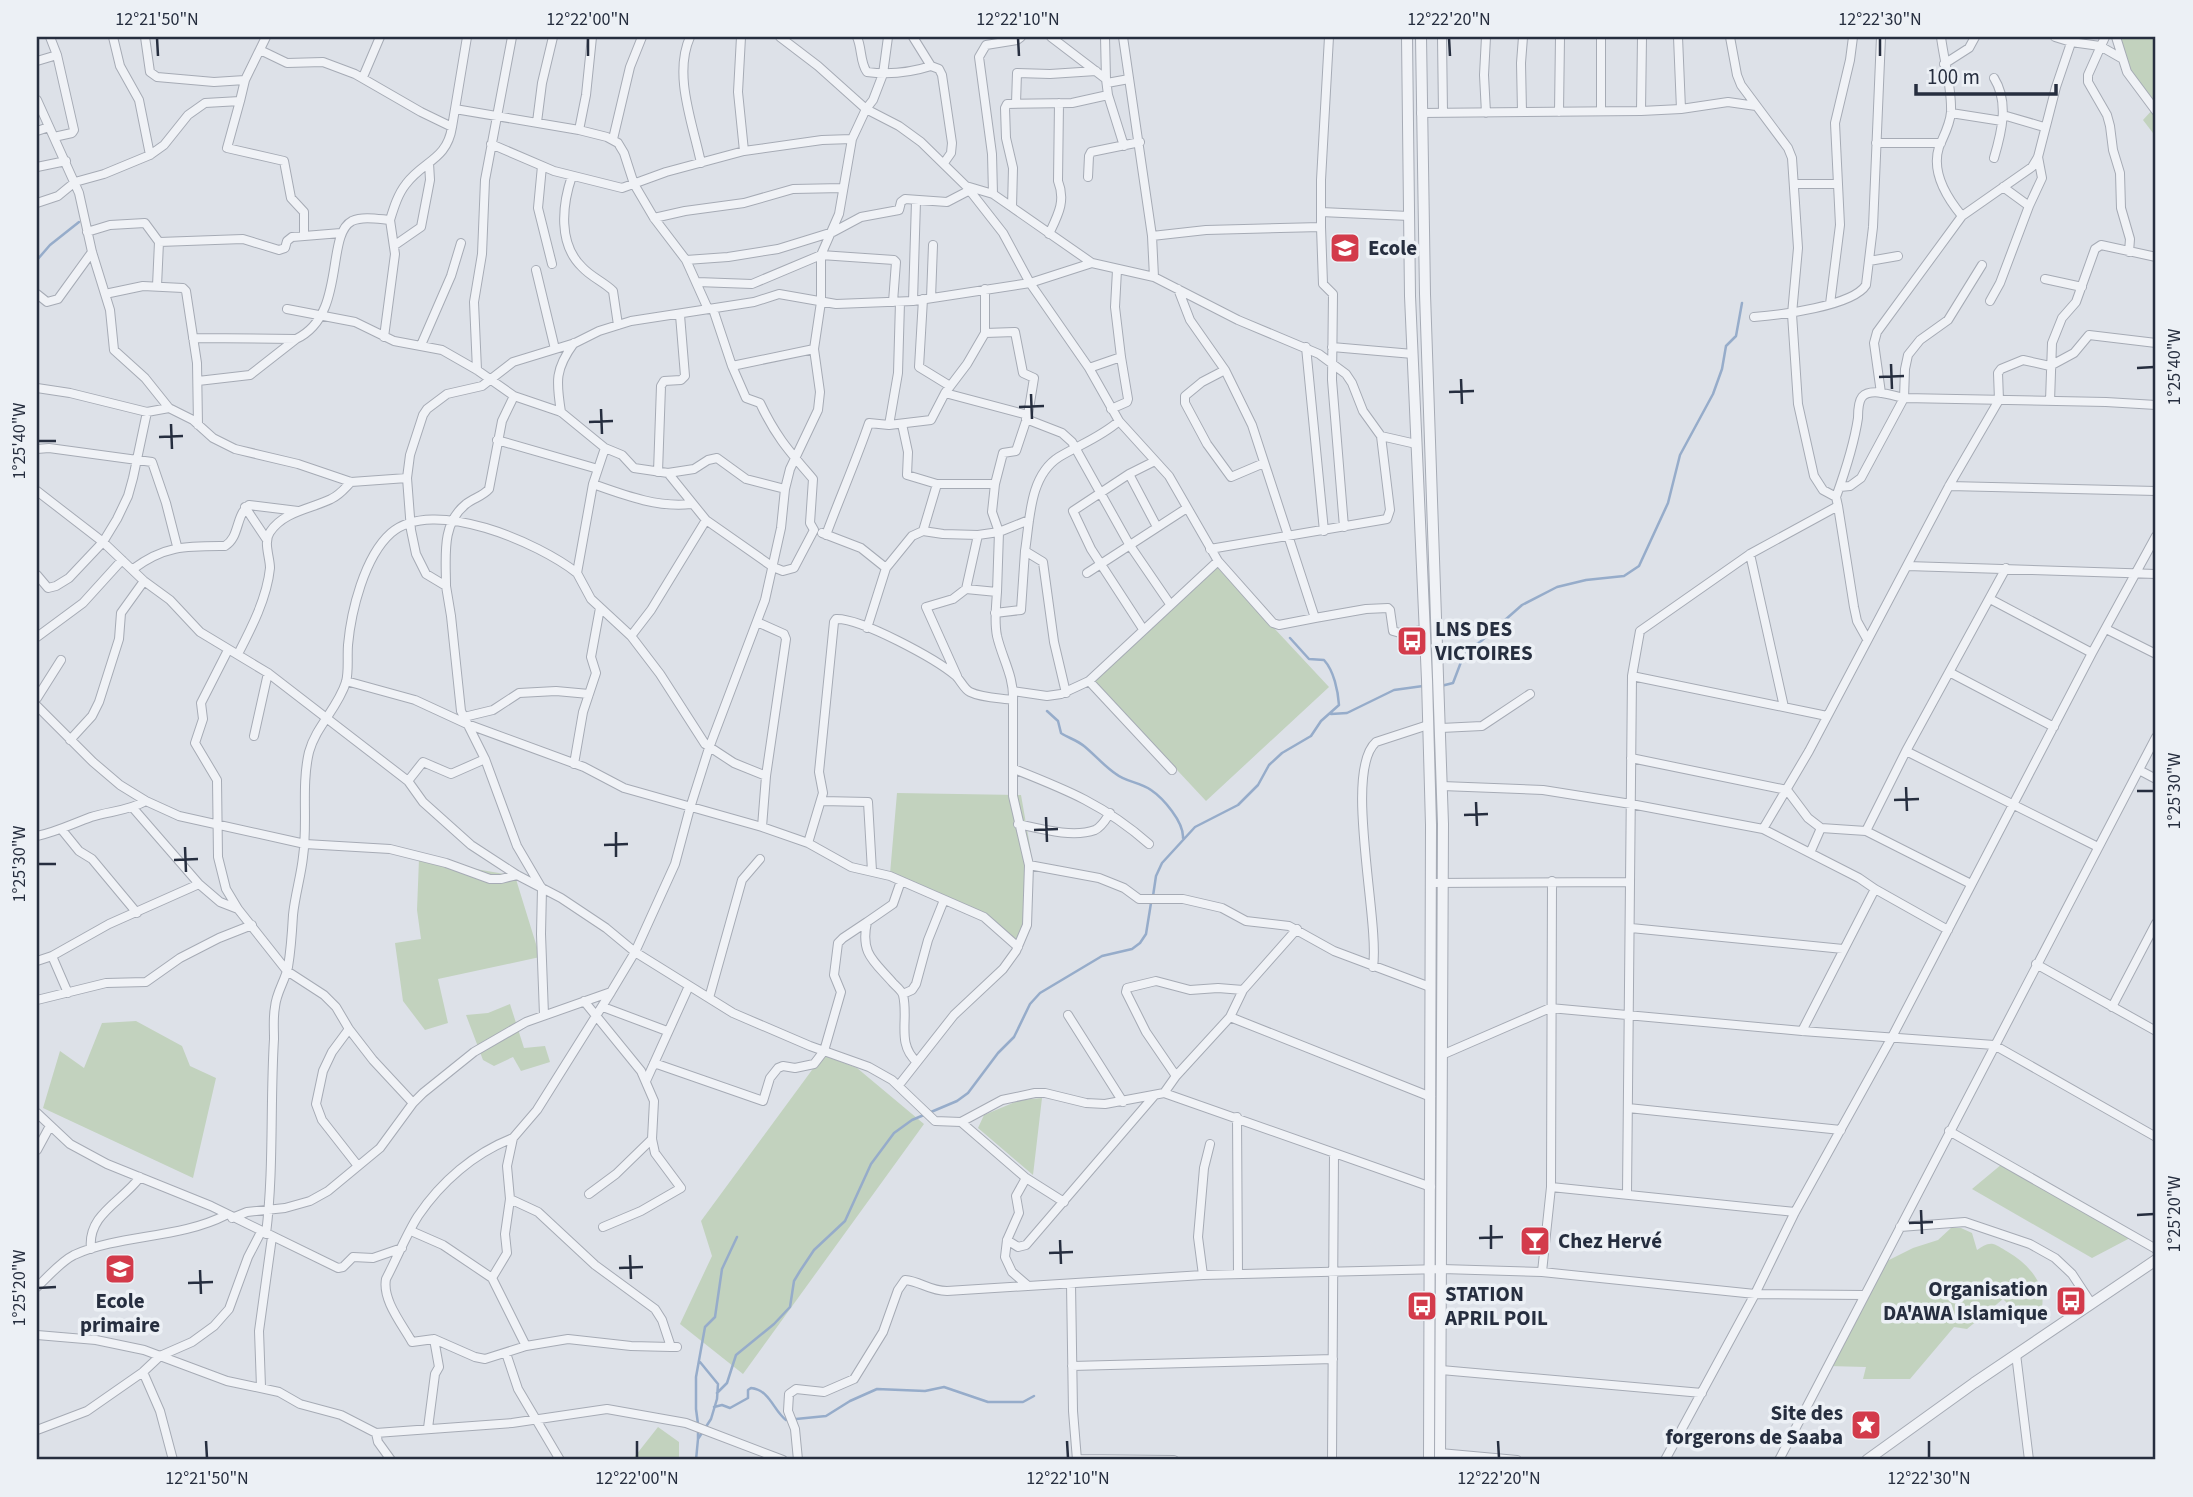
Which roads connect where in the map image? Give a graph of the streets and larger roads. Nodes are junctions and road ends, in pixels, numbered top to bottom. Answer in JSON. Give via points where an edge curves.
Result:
{"nodes":[{"id":1,"x":50,"y":37,"type":"edge"},
{"id":2,"x":113,"y":37,"type":"edge"},
{"id":3,"x":145,"y":37,"type":"edge"},
{"id":4,"x":266,"y":37,"type":"edge"},
{"id":5,"x":380,"y":37,"type":"edge"},
{"id":6,"x":467,"y":37,"type":"edge"},
{"id":7,"x":512,"y":37,"type":"edge"},
{"id":8,"x":552,"y":37,"type":"edge"},
{"id":9,"x":592,"y":37,"type":"edge"},
{"id":10,"x":642,"y":37,"type":"edge"},
{"id":11,"x":690,"y":37,"type":"edge"},
{"id":12,"x":741,"y":37,"type":"edge"},
{"id":13,"x":780,"y":37,"type":"edge"},
{"id":14,"x":857,"y":37,"type":"edge"},
{"id":15,"x":888,"y":37,"type":"edge"},
{"id":16,"x":913,"y":37,"type":"edge"},
{"id":17,"x":1021,"y":37,"type":"edge"},
{"id":18,"x":1051,"y":37,"type":"edge"},
{"id":19,"x":1105,"y":37,"type":"edge"},
{"id":20,"x":1123,"y":37,"type":"edge"},
{"id":21,"x":1329,"y":37,"type":"edge"},
{"id":22,"x":1407,"y":37,"type":"edge"},
{"id":23,"x":1421,"y":37,"type":"edge"},
{"id":24,"x":1442,"y":37,"type":"edge"},
{"id":25,"x":1486,"y":37,"type":"edge"},
{"id":26,"x":1523,"y":37,"type":"edge"},
{"id":27,"x":1560,"y":37,"type":"edge"},
{"id":28,"x":1601,"y":37,"type":"edge"},
{"id":29,"x":1642,"y":37,"type":"edge"},
{"id":30,"x":1678,"y":37,"type":"edge"},
{"id":31,"x":1730,"y":37,"type":"edge"},
{"id":32,"x":1853,"y":37,"type":"edge"},
{"id":33,"x":1881,"y":37,"type":"edge"},
{"id":34,"x":1941,"y":37,"type":"edge"},
{"id":35,"x":1976,"y":37,"type":"edge"},
{"id":36,"x":2055,"y":37,"type":"edge"},
{"id":37,"x":2105,"y":37,"type":"edge"},
{"id":38,"x":2116,"y":37,"type":"edge"},
{"id":39,"x":2072,"y":39,"type":"edge"},
{"id":40,"x":986,"y":41,"type":"edge"},
{"id":41,"x":2100,"y":46,"type":"junction"},
{"id":42,"x":260,"y":50,"type":"junction"},
{"id":43,"x":57,"y":55,"type":"junction"},
{"id":44,"x":2121,"y":58,"type":"junction"},
{"id":45,"x":37,"y":61,"type":"edge"},
{"id":46,"x":1944,"y":64,"type":"junction"},
{"id":47,"x":932,"y":66,"type":"junction"},
{"id":48,"x":1096,"y":71,"type":"junction"},
{"id":49,"x":883,"y":74,"type":"junction"},
{"id":50,"x":363,"y":77,"type":"junction"},
{"id":51,"x":1994,"y":78,"type":"dead end"},
{"id":52,"x":1129,"y":79,"type":"junction"},
{"id":53,"x":245,"y":80,"type":"junction"},
{"id":54,"x":1107,"y":81,"type":"junction"},
{"id":55,"x":1108,"y":95,"type":"junction"},
{"id":56,"x":37,"y":100,"type":"edge"},
{"id":57,"x":240,"y":102,"type":"junction"},
{"id":58,"x":1016,"y":103,"type":"junction"},
{"id":59,"x":1059,"y":103,"type":"junction"},
{"id":60,"x":1756,"y":106,"type":"junction"},
{"id":61,"x":455,"y":109,"type":"junction"},
{"id":62,"x":866,"y":109,"type":"junction"},
{"id":63,"x":1681,"y":109,"type":"junction"},
{"id":64,"x":1601,"y":111,"type":"junction"},
{"id":65,"x":1641,"y":111,"type":"junction"},
{"id":66,"x":2156,"y":111,"type":"edge"},
{"id":67,"x":1559,"y":112,"type":"junction"},
{"id":68,"x":1422,"y":113,"type":"junction"},
{"id":69,"x":1443,"y":113,"type":"junction"},
{"id":70,"x":1486,"y":113,"type":"junction"},
{"id":71,"x":1522,"y":113,"type":"junction"},
{"id":72,"x":1951,"y":113,"type":"junction"},
{"id":73,"x":497,"y":115,"type":"junction"},
{"id":74,"x":2003,"y":118,"type":"junction"},
{"id":75,"x":537,"y":122,"type":"junction"},
{"id":76,"x":49,"y":127,"type":"junction"},
{"id":77,"x":452,"y":127,"type":"junction"},
{"id":78,"x":2044,"y":128,"type":"junction"},
{"id":79,"x":579,"y":130,"type":"junction"},
{"id":80,"x":37,"y":131,"type":"edge"},
{"id":81,"x":54,"y":137,"type":"junction"},
{"id":82,"x":613,"y":139,"type":"junction"},
{"id":83,"x":852,"y":139,"type":"junction"},
{"id":84,"x":1140,"y":142,"type":"junction"},
{"id":85,"x":1876,"y":143,"type":"junction"},
{"id":86,"x":1941,"y":143,"type":"junction"},
{"id":87,"x":491,"y":144,"type":"junction"},
{"id":88,"x":1124,"y":146,"type":"junction"},
{"id":89,"x":744,"y":151,"type":"junction"},
{"id":90,"x":150,"y":155,"type":"junction"},
{"id":91,"x":2038,"y":157,"type":"junction"},
{"id":92,"x":1994,"y":158,"type":"dead end"},
{"id":93,"x":66,"y":161,"type":"junction"},
{"id":94,"x":429,"y":163,"type":"junction"},
{"id":95,"x":701,"y":163,"type":"junction"},
{"id":96,"x":944,"y":163,"type":"junction"},
{"id":97,"x":542,"y":166,"type":"junction"},
{"id":98,"x":37,"y":167,"type":"edge"},
{"id":99,"x":572,"y":176,"type":"junction"},
{"id":100,"x":1088,"y":177,"type":"dead end"},
{"id":101,"x":75,"y":182,"type":"junction"},
{"id":102,"x":634,"y":184,"type":"junction"},
{"id":103,"x":1794,"y":184,"type":"junction"},
{"id":104,"x":1837,"y":184,"type":"junction"},
{"id":105,"x":2003,"y":187,"type":"junction"},
{"id":106,"x":843,"y":188,"type":"junction"},
{"id":107,"x":968,"y":188,"type":"junction"},
{"id":108,"x":993,"y":194,"type":"junction"},
{"id":109,"x":916,"y":201,"type":"junction"},
{"id":110,"x":37,"y":204,"type":"edge"},
{"id":111,"x":2029,"y":206,"type":"junction"},
{"id":112,"x":1012,"y":207,"type":"junction"},
{"id":113,"x":1321,"y":212,"type":"junction"},
{"id":114,"x":1409,"y":215,"type":"junction"},
{"id":115,"x":1962,"y":216,"type":"junction"},
{"id":116,"x":654,"y":218,"type":"junction"},
{"id":117,"x":390,"y":220,"type":"junction"},
{"id":118,"x":1321,"y":226,"type":"junction"},
{"id":119,"x":87,"y":232,"type":"junction"},
{"id":120,"x":833,"y":232,"type":"junction"},
{"id":121,"x":341,"y":233,"type":"junction"},
{"id":122,"x":1049,"y":234,"type":"junction"},
{"id":123,"x":304,"y":235,"type":"junction"},
{"id":124,"x":1152,"y":236,"type":"junction"},
{"id":125,"x":159,"y":242,"type":"junction"},
{"id":126,"x":461,"y":243,"type":"dead end"},
{"id":127,"x":933,"y":245,"type":"dead end"},
{"id":128,"x":395,"y":246,"type":"junction"},
{"id":129,"x":92,"y":252,"type":"junction"},
{"id":130,"x":2129,"y":252,"type":"junction"},
{"id":131,"x":821,"y":255,"type":"junction"},
{"id":132,"x":1898,"y":256,"type":"dead end"},
{"id":133,"x":2156,"y":257,"type":"edge"},
{"id":134,"x":686,"y":260,"type":"junction"},
{"id":135,"x":1869,"y":261,"type":"junction"},
{"id":136,"x":1092,"y":262,"type":"junction"},
{"id":137,"x":552,"y":264,"type":"dead end"},
{"id":138,"x":1982,"y":265,"type":"dead end"},
{"id":139,"x":536,"y":270,"type":"dead end"},
{"id":140,"x":1117,"y":270,"type":"junction"},
{"id":141,"x":1154,"y":277,"type":"junction"},
{"id":142,"x":2045,"y":279,"type":"dead end"},
{"id":143,"x":697,"y":282,"type":"junction"},
{"id":144,"x":1030,"y":283,"type":"junction"},
{"id":145,"x":157,"y":286,"type":"junction"},
{"id":146,"x":2082,"y":287,"type":"junction"},
{"id":147,"x":985,"y":289,"type":"junction"},
{"id":148,"x":1178,"y":289,"type":"junction"},
{"id":149,"x":37,"y":294,"type":"edge"},
{"id":150,"x":105,"y":294,"type":"junction"},
{"id":151,"x":927,"y":298,"type":"junction"},
{"id":152,"x":912,"y":301,"type":"junction"},
{"id":153,"x":1990,"y":301,"type":"dead end"},
{"id":154,"x":821,"y":302,"type":"junction"},
{"id":155,"x":897,"y":302,"type":"junction"},
{"id":156,"x":1830,"y":304,"type":"junction"},
{"id":157,"x":287,"y":309,"type":"dead end"},
{"id":158,"x":711,"y":309,"type":"junction"},
{"id":159,"x":1792,"y":314,"type":"junction"},
{"id":160,"x":680,"y":315,"type":"junction"},
{"id":161,"x":322,"y":316,"type":"junction"},
{"id":162,"x":1754,"y":317,"type":"dead end"},
{"id":163,"x":618,"y":325,"type":"junction"},
{"id":164,"x":985,"y":333,"type":"junction"},
{"id":165,"x":384,"y":337,"type":"junction"},
{"id":166,"x":193,"y":338,"type":"junction"},
{"id":167,"x":296,"y":339,"type":"junction"},
{"id":168,"x":575,"y":343,"type":"junction"},
{"id":169,"x":2156,"y":343,"type":"edge"},
{"id":170,"x":421,"y":345,"type":"junction"},
{"id":171,"x":1306,"y":347,"type":"junction"},
{"id":172,"x":1332,"y":347,"type":"junction"},
{"id":173,"x":555,"y":349,"type":"junction"},
{"id":174,"x":814,"y":349,"type":"junction"},
{"id":175,"x":1413,"y":354,"type":"junction"},
{"id":176,"x":1121,"y":357,"type":"junction"},
{"id":177,"x":1333,"y":364,"type":"junction"},
{"id":178,"x":733,"y":366,"type":"junction"},
{"id":179,"x":2050,"y":366,"type":"junction"},
{"id":180,"x":1089,"y":368,"type":"junction"},
{"id":181,"x":477,"y":370,"type":"junction"},
{"id":182,"x":1225,"y":370,"type":"junction"},
{"id":183,"x":491,"y":379,"type":"junction"},
{"id":184,"x":198,"y":381,"type":"junction"},
{"id":185,"x":37,"y":388,"type":"edge"},
{"id":186,"x":947,"y":389,"type":"junction"},
{"id":187,"x":1881,"y":393,"type":"junction"},
{"id":188,"x":514,"y":396,"type":"junction"},
{"id":189,"x":1904,"y":398,"type":"junction"},
{"id":190,"x":1999,"y":400,"type":"junction"},
{"id":191,"x":2050,"y":401,"type":"junction"},
{"id":192,"x":2156,"y":405,"type":"edge"},
{"id":193,"x":169,"y":408,"type":"junction"},
{"id":194,"x":1111,"y":409,"type":"junction"},
{"id":195,"x":147,"y":412,"type":"junction"},
{"id":196,"x":561,"y":412,"type":"junction"},
{"id":197,"x":1027,"y":417,"type":"junction"},
{"id":198,"x":1119,"y":421,"type":"junction"},
{"id":199,"x":902,"y":424,"type":"junction"},
{"id":200,"x":198,"y":425,"type":"junction"},
{"id":201,"x":888,"y":425,"type":"junction"},
{"id":202,"x":1381,"y":436,"type":"junction"},
{"id":203,"x":497,"y":440,"type":"junction"},
{"id":204,"x":1416,"y":444,"type":"junction"},
{"id":205,"x":605,"y":448,"type":"junction"},
{"id":206,"x":37,"y":449,"type":"edge"},
{"id":207,"x":1077,"y":449,"type":"junction"},
{"id":208,"x":794,"y":458,"type":"junction"},
{"id":209,"x":136,"y":459,"type":"junction"},
{"id":210,"x":1155,"y":461,"type":"junction"},
{"id":211,"x":1264,"y":463,"type":"junction"},
{"id":212,"x":598,"y":469,"type":"junction"},
{"id":213,"x":663,"y":473,"type":"junction"},
{"id":214,"x":1129,"y":474,"type":"junction"},
{"id":215,"x":407,"y":478,"type":"junction"},
{"id":216,"x":351,"y":482,"type":"junction"},
{"id":217,"x":593,"y":484,"type":"junction"},
{"id":218,"x":937,"y":484,"type":"junction"},
{"id":219,"x":995,"y":484,"type":"junction"},
{"id":220,"x":1949,"y":486,"type":"junction"},
{"id":221,"x":1840,"y":487,"type":"junction"},
{"id":222,"x":785,"y":489,"type":"junction"},
{"id":223,"x":37,"y":491,"type":"edge"},
{"id":224,"x":2156,"y":491,"type":"edge"},
{"id":225,"x":1101,"y":492,"type":"junction"},
{"id":226,"x":1837,"y":502,"type":"junction"},
{"id":227,"x":691,"y":504,"type":"junction"},
{"id":228,"x":245,"y":508,"type":"junction"},
{"id":229,"x":1187,"y":508,"type":"junction"},
{"id":230,"x":298,"y":511,"type":"junction"},
{"id":231,"x":453,"y":520,"type":"junction"},
{"id":232,"x":706,"y":520,"type":"junction"},
{"id":233,"x":1029,"y":520,"type":"junction"},
{"id":234,"x":411,"y":522,"type":"junction"},
{"id":235,"x":1157,"y":527,"type":"junction"},
{"id":236,"x":1344,"y":527,"type":"junction"},
{"id":237,"x":814,"y":530,"type":"junction"},
{"id":238,"x":923,"y":531,"type":"junction"},
{"id":239,"x":1324,"y":531,"type":"junction"},
{"id":240,"x":999,"y":532,"type":"junction"},
{"id":241,"x":826,"y":535,"type":"junction"},
{"id":242,"x":978,"y":535,"type":"junction"},
{"id":243,"x":1287,"y":536,"type":"junction"},
{"id":244,"x":2156,"y":536,"type":"edge"},
{"id":245,"x":267,"y":540,"type":"junction"},
{"id":246,"x":103,"y":542,"type":"junction"},
{"id":247,"x":1129,"y":544,"type":"junction"},
{"id":248,"x":177,"y":547,"type":"junction"},
{"id":249,"x":1210,"y":549,"type":"junction"},
{"id":250,"x":1026,"y":551,"type":"junction"},
{"id":251,"x":1750,"y":554,"type":"junction"},
{"id":252,"x":122,"y":560,"type":"junction"},
{"id":253,"x":1218,"y":561,"type":"junction"},
{"id":254,"x":1101,"y":563,"type":"junction"},
{"id":255,"x":1907,"y":566,"type":"junction"},
{"id":256,"x":773,"y":567,"type":"junction"},
{"id":257,"x":886,"y":568,"type":"junction"},
{"id":258,"x":2006,"y":568,"type":"junction"},
{"id":259,"x":133,"y":569,"type":"junction"},
{"id":260,"x":577,"y":573,"type":"junction"},
{"id":261,"x":1087,"y":573,"type":"dead end"},
{"id":262,"x":2135,"y":574,"type":"junction"},
{"id":263,"x":2156,"y":574,"type":"edge"},
{"id":264,"x":37,"y":575,"type":"edge"},
{"id":265,"x":144,"y":580,"type":"junction"},
{"id":266,"x":446,"y":586,"type":"junction"},
{"id":267,"x":966,"y":589,"type":"junction"},
{"id":268,"x":998,"y":592,"type":"junction"},
{"id":269,"x":1990,"y":599,"type":"junction"},
{"id":270,"x":1170,"y":604,"type":"junction"},
{"id":271,"x":600,"y":608,"type":"junction"},
{"id":272,"x":995,"y":613,"type":"junction"},
{"id":273,"x":1315,"y":618,"type":"junction"},
{"id":274,"x":757,"y":622,"type":"junction"},
{"id":275,"x":867,"y":628,"type":"junction"},
{"id":276,"x":1143,"y":629,"type":"junction"},
{"id":277,"x":2106,"y":629,"type":"junction"},
{"id":278,"x":1424,"y":631,"type":"junction"},
{"id":279,"x":631,"y":636,"type":"junction"},
{"id":280,"x":37,"y":637,"type":"edge"},
{"id":281,"x":1867,"y":639,"type":"junction"},
{"id":282,"x":228,"y":650,"type":"junction"},
{"id":283,"x":2092,"y":653,"type":"junction"},
{"id":284,"x":238,"y":654,"type":"junction"},
{"id":285,"x":2156,"y":654,"type":"edge"},
{"id":286,"x":61,"y":660,"type":"dead end"},
{"id":287,"x":1950,"y":672,"type":"junction"},
{"id":288,"x":268,"y":673,"type":"junction"},
{"id":289,"x":1632,"y":676,"type":"junction"},
{"id":290,"x":958,"y":678,"type":"junction"},
{"id":291,"x":346,"y":681,"type":"junction"},
{"id":292,"x":1089,"y":681,"type":"junction"},
{"id":293,"x":1066,"y":693,"type":"junction"},
{"id":294,"x":589,"y":694,"type":"junction"},
{"id":295,"x":1530,"y":694,"type":"dead end"},
{"id":296,"x":1013,"y":695,"type":"junction"},
{"id":297,"x":37,"y":698,"type":"edge"},
{"id":298,"x":37,"y":706,"type":"edge"},
{"id":299,"x":1784,"y":707,"type":"junction"},
{"id":300,"x":1827,"y":716,"type":"junction"},
{"id":301,"x":328,"y":719,"type":"junction"},
{"id":302,"x":466,"y":721,"type":"junction"},
{"id":303,"x":1428,"y":725,"type":"junction"},
{"id":304,"x":2054,"y":727,"type":"junction"},
{"id":305,"x":1441,"y":728,"type":"junction"},
{"id":306,"x":254,"y":736,"type":"dead end"},
{"id":307,"x":2156,"y":737,"type":"edge"},
{"id":308,"x":70,"y":740,"type":"junction"},
{"id":309,"x":709,"y":748,"type":"junction"},
{"id":310,"x":1906,"y":751,"type":"junction"},
{"id":311,"x":1631,"y":758,"type":"junction"},
{"id":312,"x":485,"y":759,"type":"junction"},
{"id":313,"x":574,"y":764,"type":"junction"},
{"id":314,"x":1014,"y":769,"type":"junction"},
{"id":315,"x":1172,"y":770,"type":"dead end"},
{"id":316,"x":2139,"y":770,"type":"junction"},
{"id":317,"x":766,"y":776,"type":"junction"},
{"id":318,"x":2156,"y":779,"type":"edge"},
{"id":319,"x":408,"y":781,"type":"junction"},
{"id":320,"x":1443,"y":786,"type":"junction"},
{"id":321,"x":1787,"y":790,"type":"junction"},
{"id":322,"x":822,"y":801,"type":"junction"},
{"id":323,"x":146,"y":802,"type":"junction"},
{"id":324,"x":1632,"y":803,"type":"junction"},
{"id":325,"x":2012,"y":804,"type":"junction"},
{"id":326,"x":133,"y":808,"type":"junction"},
{"id":327,"x":690,"y":808,"type":"junction"},
{"id":328,"x":1110,"y":813,"type":"junction"},
{"id":329,"x":218,"y":824,"type":"junction"},
{"id":330,"x":1018,"y":824,"type":"junction"},
{"id":331,"x":762,"y":827,"type":"junction"},
{"id":332,"x":1821,"y":828,"type":"junction"},
{"id":333,"x":1763,"y":829,"type":"junction"},
{"id":334,"x":62,"y":830,"type":"junction"},
{"id":335,"x":1866,"y":831,"type":"junction"},
{"id":336,"x":37,"y":836,"type":"edge"},
{"id":337,"x":808,"y":843,"type":"junction"},
{"id":338,"x":305,"y":844,"type":"junction"},
{"id":339,"x":1149,"y":844,"type":"dead end"},
{"id":340,"x":2098,"y":847,"type":"junction"},
{"id":341,"x":1810,"y":853,"type":"junction"},
{"id":342,"x":760,"y":859,"type":"dead end"},
{"id":343,"x":1029,"y":865,"type":"junction"},
{"id":344,"x":872,"y":871,"type":"junction"},
{"id":345,"x":517,"y":875,"type":"junction"},
{"id":346,"x":901,"y":881,"type":"junction"},
{"id":347,"x":1552,"y":881,"type":"junction"},
{"id":348,"x":1630,"y":882,"type":"junction"},
{"id":349,"x":1430,"y":883,"type":"junction"},
{"id":350,"x":1443,"y":883,"type":"junction"},
{"id":351,"x":198,"y":884,"type":"junction"},
{"id":352,"x":1971,"y":884,"type":"junction"},
{"id":353,"x":542,"y":887,"type":"junction"},
{"id":354,"x":1875,"y":890,"type":"junction"},
{"id":355,"x":944,"y":900,"type":"junction"},
{"id":356,"x":238,"y":909,"type":"junction"},
{"id":357,"x":137,"y":913,"type":"junction"},
{"id":358,"x":867,"y":922,"type":"junction"},
{"id":359,"x":2156,"y":923,"type":"edge"},
{"id":360,"x":252,"y":925,"type":"junction"},
{"id":361,"x":1631,"y":928,"type":"junction"},
{"id":362,"x":1297,"y":929,"type":"junction"},
{"id":363,"x":1948,"y":930,"type":"junction"},
{"id":364,"x":1018,"y":947,"type":"junction"},
{"id":365,"x":1843,"y":949,"type":"junction"},
{"id":366,"x":635,"y":951,"type":"junction"},
{"id":367,"x":52,"y":956,"type":"junction"},
{"id":368,"x":37,"y":961,"type":"edge"},
{"id":369,"x":2036,"y":964,"type":"junction"},
{"id":370,"x":1373,"y":967,"type":"junction"},
{"id":371,"x":287,"y":971,"type":"junction"},
{"id":372,"x":689,"y":986,"type":"junction"},
{"id":373,"x":1430,"y":987,"type":"junction"},
{"id":374,"x":1243,"y":990,"type":"junction"},
{"id":375,"x":611,"y":992,"type":"junction"},
{"id":376,"x":68,"y":993,"type":"junction"},
{"id":377,"x":903,"y":994,"type":"junction"},
{"id":378,"x":709,"y":998,"type":"junction"},
{"id":379,"x":37,"y":1000,"type":"edge"},
{"id":380,"x":584,"y":1001,"type":"junction"},
{"id":381,"x":2112,"y":1007,"type":"junction"},
{"id":382,"x":1550,"y":1009,"type":"junction"},
{"id":383,"x":600,"y":1011,"type":"junction"},
{"id":384,"x":1628,"y":1014,"type":"junction"},
{"id":385,"x":544,"y":1015,"type":"junction"},
{"id":386,"x":1068,"y":1015,"type":"dead end"},
{"id":387,"x":1230,"y":1017,"type":"junction"},
{"id":388,"x":349,"y":1029,"type":"junction"},
{"id":389,"x":667,"y":1031,"type":"junction"},
{"id":390,"x":1802,"y":1031,"type":"junction"},
{"id":391,"x":2156,"y":1031,"type":"edge"},
{"id":392,"x":1892,"y":1037,"type":"junction"},
{"id":393,"x":1994,"y":1045,"type":"junction"},
{"id":394,"x":824,"y":1051,"type":"junction"},
{"id":395,"x":1444,"y":1054,"type":"junction"},
{"id":396,"x":917,"y":1062,"type":"junction"},
{"id":397,"x":654,"y":1063,"type":"junction"},
{"id":398,"x":1176,"y":1076,"type":"junction"},
{"id":399,"x":646,"y":1081,"type":"junction"},
{"id":400,"x":899,"y":1085,"type":"junction"},
{"id":401,"x":1164,"y":1093,"type":"junction"},
{"id":402,"x":1154,"y":1096,"type":"junction"},
{"id":403,"x":1431,"y":1097,"type":"junction"},
{"id":404,"x":1124,"y":1101,"type":"junction"},
{"id":405,"x":413,"y":1103,"type":"junction"},
{"id":406,"x":1628,"y":1108,"type":"junction"},
{"id":407,"x":37,"y":1113,"type":"edge"},
{"id":408,"x":1237,"y":1117,"type":"junction"},
{"id":409,"x":961,"y":1122,"type":"junction"},
{"id":410,"x":50,"y":1126,"type":"junction"},
{"id":411,"x":1841,"y":1129,"type":"junction"},
{"id":412,"x":1949,"y":1131,"type":"junction"},
{"id":413,"x":513,"y":1138,"type":"junction"},
{"id":414,"x":2156,"y":1138,"type":"edge"},
{"id":415,"x":652,"y":1139,"type":"junction"},
{"id":416,"x":1210,"y":1144,"type":"dead end"},
{"id":417,"x":38,"y":1145,"type":"edge"},
{"id":418,"x":1334,"y":1153,"type":"junction"},
{"id":419,"x":358,"y":1166,"type":"junction"},
{"id":420,"x":140,"y":1177,"type":"junction"},
{"id":421,"x":1026,"y":1178,"type":"junction"},
{"id":422,"x":1431,"y":1186,"type":"junction"},
{"id":423,"x":1551,"y":1187,"type":"junction"},
{"id":424,"x":589,"y":1194,"type":"dead end"},
{"id":425,"x":1627,"y":1194,"type":"junction"},
{"id":426,"x":510,"y":1199,"type":"junction"},
{"id":427,"x":1064,"y":1202,"type":"junction"},
{"id":428,"x":269,"y":1211,"type":"junction"},
{"id":429,"x":1796,"y":1212,"type":"junction"},
{"id":430,"x":229,"y":1216,"type":"junction"},
{"id":431,"x":603,"y":1227,"type":"dead end"},
{"id":432,"x":1900,"y":1227,"type":"junction"},
{"id":433,"x":411,"y":1231,"type":"junction"},
{"id":434,"x":266,"y":1234,"type":"junction"},
{"id":435,"x":1007,"y":1240,"type":"junction"},
{"id":436,"x":402,"y":1248,"type":"junction"},
{"id":437,"x":91,"y":1249,"type":"junction"},
{"id":438,"x":2156,"y":1249,"type":"edge"},
{"id":439,"x":2156,"y":1259,"type":"edge"},
{"id":440,"x":1436,"y":1269,"type":"junction"},
{"id":441,"x":1334,"y":1272,"type":"junction"},
{"id":442,"x":1542,"y":1272,"type":"junction"},
{"id":443,"x":1238,"y":1274,"type":"junction"},
{"id":444,"x":1203,"y":1275,"type":"junction"},
{"id":445,"x":492,"y":1278,"type":"junction"},
{"id":446,"x":1071,"y":1284,"type":"junction"},
{"id":447,"x":1027,"y":1285,"type":"junction"},
{"id":448,"x":37,"y":1287,"type":"edge"},
{"id":449,"x":1755,"y":1294,"type":"junction"},
{"id":450,"x":1864,"y":1294,"type":"junction"},
{"id":451,"x":2091,"y":1303,"type":"junction"},
{"id":452,"x":37,"y":1335,"type":"edge"},
{"id":453,"x":434,"y":1339,"type":"junction"},
{"id":454,"x":526,"y":1346,"type":"junction"},
{"id":455,"x":506,"y":1353,"type":"junction"},
{"id":456,"x":2016,"y":1354,"type":"junction"},
{"id":457,"x":160,"y":1356,"type":"junction"},
{"id":458,"x":1333,"y":1359,"type":"junction"},
{"id":459,"x":1072,"y":1366,"type":"junction"},
{"id":460,"x":1441,"y":1370,"type":"junction"},
{"id":461,"x":143,"y":1372,"type":"junction"},
{"id":462,"x":261,"y":1387,"type":"junction"},
{"id":463,"x":1702,"y":1393,"type":"junction"},
{"id":464,"x":535,"y":1420,"type":"junction"},
{"id":465,"x":428,"y":1429,"type":"junction"},
{"id":466,"x":37,"y":1430,"type":"edge"},
{"id":467,"x":376,"y":1433,"type":"junction"},
{"id":468,"x":1440,"y":1456,"type":"edge"},
{"id":469,"x":173,"y":1460,"type":"edge"},
{"id":470,"x":391,"y":1460,"type":"edge"},
{"id":471,"x":561,"y":1460,"type":"edge"},
{"id":472,"x":783,"y":1460,"type":"edge"},
{"id":473,"x":798,"y":1460,"type":"edge"},
{"id":474,"x":1077,"y":1460,"type":"edge"},
{"id":475,"x":1174,"y":1460,"type":"edge"},
{"id":476,"x":1332,"y":1460,"type":"edge"},
{"id":477,"x":1429,"y":1460,"type":"edge"},
{"id":478,"x":1517,"y":1460,"type":"edge"},
{"id":479,"x":1665,"y":1460,"type":"edge"},
{"id":480,"x":1779,"y":1460,"type":"edge"},
{"id":481,"x":1867,"y":1460,"type":"edge"},
{"id":482,"x":2029,"y":1460,"type":"edge"}],
"edges":[{"from":1,"to":43,"type":"street"},
{"from":2,"to":90,"type":"street","via":[[120,66],[139,100]]},
{"from":3,"to":53,"type":"street","via":[[150,72],[157,77]]},
{"from":4,"to":42,"type":"street"},
{"from":5,"to":50,"type":"street"},
{"from":6,"to":61,"type":"street"},
{"from":7,"to":73,"type":"street"},
{"from":8,"to":75,"type":"street"},
{"from":9,"to":79,"type":"street"},
{"from":10,"to":82,"type":"street","via":[[629,68]]},
{"from":11,"to":95,"type":"street","via":[[682,76]]},
{"from":12,"to":89,"type":"street","via":[[738,92]]},
{"from":13,"to":62,"type":"street"},
{"from":14,"to":49,"type":"street","via":[[865,70]]},
{"from":15,"to":49,"type":"street"},
{"from":16,"to":47,"type":"street"},
{"from":17,"to":40,"type":"street"},
{"from":18,"to":48,"type":"street"},
{"from":19,"to":54,"type":"street"},
{"from":20,"to":52,"type":"street"},
{"from":21,"to":113,"type":"street"},
{"from":22,"to":114,"type":"street"},
{"from":23,"to":68,"type":"street"},
{"from":24,"to":69,"type":"street"},
{"from":25,"to":70,"type":"street"},
{"from":26,"to":71,"type":"street"},
{"from":27,"to":67,"type":"street"},
{"from":28,"to":64,"type":"street"},
{"from":29,"to":65,"type":"street"},
{"from":30,"to":63,"type":"street"},
{"from":31,"to":60,"type":"street","via":[[1737,75]]},
{"from":32,"to":104,"type":"street","via":[[1835,123]]},
{"from":33,"to":85,"type":"street"},
{"from":34,"to":46,"type":"street"},
{"from":35,"to":46,"type":"street","via":[[1969,48]]},
{"from":36,"to":39,"type":"street"},
{"from":37,"to":41,"type":"street"},
{"from":38,"to":44,"type":"street"},
{"from":39,"to":41,"type":"street"},
{"from":39,"to":78,"type":"street"},
{"from":40,"to":108,"type":"street","via":[[979,57]]},
{"from":41,"to":44,"type":"street"},
{"from":41,"to":130,"type":"street","via":[[2088,82],[2110,126]]},
{"from":42,"to":50,"type":"street","via":[[287,63],[323,62]]},
{"from":42,"to":53,"type":"street"},
{"from":43,"to":45,"type":"street"},
{"from":43,"to":81,"type":"street","via":[[74,131]]},
{"from":44,"to":66,"type":"street"},
{"from":46,"to":72,"type":"street"},
{"from":47,"to":49,"type":"street"},
{"from":47,"to":96,"type":"street","via":[[942,75],[951,132],[951,153]]},
{"from":48,"to":54,"type":"street"},
{"from":48,"to":58,"type":"street","via":[[1017,73]]},
{"from":49,"to":62,"type":"street"},
{"from":50,"to":77,"type":"street"},
{"from":51,"to":74,"type":"street","via":[[2001,90]]},
{"from":52,"to":54,"type":"street"},
{"from":52,"to":84,"type":"street"},
{"from":53,"to":57,"type":"street"},
{"from":54,"to":55,"type":"street"},
{"from":55,"to":59,"type":"street"},
{"from":55,"to":88,"type":"street"},
{"from":56,"to":76,"type":"street"},
{"from":57,"to":90,"type":"street","via":[[210,102],[199,107]]},
{"from":57,"to":123,"type":"street","via":[[227,148],[284,161],[291,198],[304,212]]},
{"from":58,"to":59,"type":"street"},
{"from":58,"to":112,"type":"street","via":[[1005,108],[1013,168]]},
{"from":59,"to":122,"type":"street","via":[[1062,206]]},
{"from":60,"to":63,"type":"street","via":[[1728,102]]},
{"from":60,"to":103,"type":"street","via":[[1790,152]]},
{"from":61,"to":73,"type":"street"},
{"from":61,"to":77,"type":"street"},
{"from":62,"to":83,"type":"street"},
{"from":62,"to":96,"type":"street","via":[[899,126]]},
{"from":63,"to":65,"type":"street"},
{"from":64,"to":65,"type":"street"},
{"from":64,"to":67,"type":"street"},
{"from":67,"to":71,"type":"street"},
{"from":68,"to":69,"type":"street"},
{"from":68,"to":305,"type":"street","via":[[1424,294]]},
{"from":69,"to":70,"type":"street"},
{"from":70,"to":71,"type":"street"},
{"from":72,"to":74,"type":"street"},
{"from":72,"to":86,"type":"street"},
{"from":73,"to":75,"type":"street"},
{"from":73,"to":87,"type":"street"},
{"from":74,"to":78,"type":"street"},
{"from":74,"to":92,"type":"street"},
{"from":75,"to":79,"type":"street"},
{"from":76,"to":80,"type":"street"},
{"from":76,"to":81,"type":"street"},
{"from":77,"to":94,"type":"street","via":[[444,150]]},
{"from":78,"to":91,"type":"street"},
{"from":79,"to":82,"type":"street"},
{"from":81,"to":93,"type":"street"},
{"from":82,"to":102,"type":"street","via":[[622,150]]},
{"from":83,"to":89,"type":"street"},
{"from":83,"to":106,"type":"street"},
{"from":84,"to":88,"type":"street"},
{"from":84,"to":124,"type":"street"},
{"from":85,"to":86,"type":"street"},
{"from":85,"to":135,"type":"street"},
{"from":86,"to":115,"type":"street","via":[[1937,153],[1942,188]]},
{"from":87,"to":97,"type":"street"},
{"from":87,"to":181,"type":"street","via":[[474,302]]},
{"from":88,"to":100,"type":"street","via":[[1090,153]]},
{"from":89,"to":95,"type":"street"},
{"from":90,"to":101,"type":"street"},
{"from":91,"to":105,"type":"street","via":[[2032,167]]},
{"from":91,"to":111,"type":"street","via":[[2042,178]]},
{"from":93,"to":98,"type":"street"},
{"from":93,"to":101,"type":"street"},
{"from":94,"to":117,"type":"street","via":[[407,182]]},
{"from":94,"to":128,"type":"street","via":[[421,228]]},
{"from":95,"to":102,"type":"street"},
{"from":96,"to":107,"type":"street"},
{"from":97,"to":99,"type":"street"},
{"from":97,"to":137,"type":"street","via":[[538,208]]},
{"from":99,"to":102,"type":"street","via":[[622,188]]},
{"from":99,"to":163,"type":"street","via":[[564,206],[568,244],[582,268],[612,292]]},
{"from":101,"to":110,"type":"street","via":[[58,196]]},
{"from":101,"to":119,"type":"street"},
{"from":102,"to":116,"type":"street"},
{"from":103,"to":104,"type":"street"},
{"from":103,"to":159,"type":"street","via":[[1798,248]]},
{"from":104,"to":156,"type":"street","via":[[1839,233]]},
{"from":105,"to":111,"type":"street"},
{"from":105,"to":115,"type":"street"},
{"from":106,"to":116,"type":"street","via":[[793,189],[744,203]]},
{"from":106,"to":120,"type":"street"},
{"from":107,"to":108,"type":"street"},
{"from":107,"to":109,"type":"street","via":[[947,202]]},
{"from":107,"to":144,"type":"street","via":[[1003,233]]},
{"from":108,"to":112,"type":"street"},
{"from":109,"to":120,"type":"street","via":[[903,200],[899,210],[861,217]]},
{"from":109,"to":152,"type":"street"},
{"from":111,"to":153,"type":"street"},
{"from":112,"to":122,"type":"street"},
{"from":113,"to":114,"type":"street"},
{"from":113,"to":118,"type":"street"},
{"from":114,"to":175,"type":"street"},
{"from":115,"to":187,"type":"street","via":[[1874,338]]},
{"from":116,"to":134,"type":"street"},
{"from":117,"to":121,"type":"street","via":[[353,220]]},
{"from":117,"to":128,"type":"street"},
{"from":118,"to":124,"type":"street"},
{"from":118,"to":172,"type":"street","via":[[1322,281],[1333,294]]},
{"from":119,"to":125,"type":"street","via":[[145,223]]},
{"from":119,"to":129,"type":"street"},
{"from":120,"to":131,"type":"street"},
{"from":120,"to":134,"type":"street","via":[[778,248]]},
{"from":121,"to":123,"type":"street"},
{"from":121,"to":161,"type":"street"},
{"from":122,"to":136,"type":"street"},
{"from":123,"to":125,"type":"street","via":[[289,239],[279,250],[243,239]]},
{"from":124,"to":141,"type":"street"},
{"from":125,"to":145,"type":"street"},
{"from":126,"to":170,"type":"street"},
{"from":127,"to":151,"type":"street"},
{"from":128,"to":165,"type":"street"},
{"from":129,"to":149,"type":"street","via":[[58,299],[47,302]]},
{"from":129,"to":150,"type":"street"},
{"from":130,"to":133,"type":"street"},
{"from":130,"to":146,"type":"street","via":[[2097,247]]},
{"from":131,"to":143,"type":"street","via":[[752,284]]},
{"from":131,"to":154,"type":"street"},
{"from":131,"to":155,"type":"street","via":[[895,260]]},
{"from":132,"to":135,"type":"street"},
{"from":134,"to":143,"type":"street"},
{"from":135,"to":156,"type":"street","via":[[1864,289],[1848,300]]},
{"from":136,"to":140,"type":"street"},
{"from":136,"to":144,"type":"street"},
{"from":138,"to":189,"type":"street","via":[[1948,320],[1908,355]]},
{"from":139,"to":173,"type":"street"},
{"from":140,"to":141,"type":"street"},
{"from":140,"to":176,"type":"street","via":[[1115,304]]},
{"from":141,"to":148,"type":"street"},
{"from":142,"to":146,"type":"street"},
{"from":143,"to":158,"type":"street"},
{"from":144,"to":147,"type":"street"},
{"from":144,"to":180,"type":"street"},
{"from":145,"to":150,"type":"street"},
{"from":145,"to":166,"type":"street","via":[[186,291]]},
{"from":146,"to":179,"type":"street","via":[[2056,331]]},
{"from":147,"to":151,"type":"street"},
{"from":147,"to":164,"type":"street"},
{"from":148,"to":171,"type":"street"},
{"from":148,"to":182,"type":"street","via":[[1190,320]]},
{"from":150,"to":193,"type":"street","via":[[116,353],[145,378]]},
{"from":151,"to":152,"type":"street"},
{"from":151,"to":186,"type":"street","via":[[919,367]]},
{"from":152,"to":155,"type":"street"},
{"from":154,"to":155,"type":"street"},
{"from":154,"to":158,"type":"street","via":[[779,294]]},
{"from":154,"to":174,"type":"street"},
{"from":155,"to":201,"type":"street","via":[[898,373]]},
{"from":156,"to":159,"type":"street"},
{"from":157,"to":161,"type":"street"},
{"from":158,"to":160,"type":"street"},
{"from":158,"to":178,"type":"street"},
{"from":159,"to":162,"type":"street"},
{"from":159,"to":226,"type":"street","via":[[1805,443],[1818,484]]},
{"from":160,"to":163,"type":"street"},
{"from":160,"to":213,"type":"street","via":[[685,376],[661,386]]},
{"from":161,"to":165,"type":"street","via":[[360,323]]},
{"from":161,"to":167,"type":"street","via":[[310,332]]},
{"from":163,"to":168,"type":"street"},
{"from":164,"to":186,"type":"street"},
{"from":164,"to":197,"type":"street","via":[[1016,332],[1023,373],[1034,378]]},
{"from":165,"to":170,"type":"street"},
{"from":166,"to":167,"type":"street"},
{"from":166,"to":184,"type":"street"},
{"from":167,"to":184,"type":"street","via":[[250,375]]},
{"from":168,"to":173,"type":"street"},
{"from":168,"to":196,"type":"street","via":[[558,372]]},
{"from":169,"to":179,"type":"street","via":[[2089,335],[2074,353]]},
{"from":170,"to":181,"type":"street","via":[[442,350]]},
{"from":171,"to":177,"type":"street"},
{"from":171,"to":239,"type":"street"},
{"from":172,"to":175,"type":"street"},
{"from":172,"to":177,"type":"street"},
{"from":173,"to":183,"type":"street","via":[[513,362]]},
{"from":174,"to":178,"type":"street"},
{"from":174,"to":208,"type":"street","via":[[820,404]]},
{"from":175,"to":204,"type":"street"},
{"from":176,"to":180,"type":"street"},
{"from":176,"to":194,"type":"street","via":[[1128,399]]},
{"from":177,"to":202,"type":"street","via":[[1352,383],[1363,411]]},
{"from":177,"to":236,"type":"street"},
{"from":178,"to":208,"type":"street","via":[[747,398],[760,403],[773,431]]},
{"from":179,"to":190,"type":"street","via":[[2023,360],[2001,369]]},
{"from":179,"to":191,"type":"street"},
{"from":180,"to":194,"type":"street"},
{"from":181,"to":183,"type":"street"},
{"from":182,"to":211,"type":"street","via":[[1245,408]]},
{"from":182,"to":211,"type":"street","via":[[1192,388],[1185,403],[1231,477]]},
{"from":183,"to":188,"type":"street"},
{"from":183,"to":215,"type":"street","via":[[482,386],[447,394],[428,409],[410,455]]},
{"from":184,"to":200,"type":"street"},
{"from":185,"to":195,"type":"street"},
{"from":186,"to":197,"type":"street"},
{"from":186,"to":199,"type":"street","via":[[931,420]]},
{"from":187,"to":189,"type":"street"},
{"from":187,"to":221,"type":"street","via":[[1862,397]]},
{"from":188,"to":196,"type":"street"},
{"from":188,"to":203,"type":"street"},
{"from":189,"to":190,"type":"street"},
{"from":189,"to":221,"type":"street","via":[[1861,478]]},
{"from":190,"to":191,"type":"street"},
{"from":190,"to":220,"type":"street"},
{"from":191,"to":192,"type":"street"},
{"from":193,"to":195,"type":"street"},
{"from":193,"to":200,"type":"street"},
{"from":194,"to":198,"type":"street"},
{"from":195,"to":209,"type":"street"},
{"from":196,"to":205,"type":"street"},
{"from":197,"to":207,"type":"street","via":[[1065,435]]},
{"from":197,"to":219,"type":"street","via":[[1016,451],[1003,453]]},
{"from":198,"to":207,"type":"street"},
{"from":198,"to":210,"type":"street"},
{"from":199,"to":201,"type":"street"},
{"from":199,"to":218,"type":"street","via":[[907,475]]},
{"from":200,"to":216,"type":"street","via":[[235,449]]},
{"from":201,"to":241,"type":"street","via":[[869,423]]},
{"from":202,"to":204,"type":"street"},
{"from":202,"to":236,"type":"street","via":[[1389,515],[1384,521]]},
{"from":203,"to":212,"type":"street"},
{"from":203,"to":231,"type":"street","via":[[489,489],[468,502]]},
{"from":204,"to":278,"type":"street"},
{"from":205,"to":212,"type":"street"},
{"from":205,"to":213,"type":"street","via":[[619,453],[634,468]]},
{"from":206,"to":209,"type":"street"},
{"from":207,"to":225,"type":"street"},
{"from":207,"to":233,"type":"street","via":[[1045,470]]},
{"from":208,"to":222,"type":"street"},
{"from":208,"to":237,"type":"street","via":[[814,481],[810,523]]},
{"from":209,"to":246,"type":"street","via":[[128,496]]},
{"from":209,"to":248,"type":"street","via":[[154,465]]},
{"from":210,"to":214,"type":"street"},
{"from":210,"to":229,"type":"street"},
{"from":211,"to":243,"type":"street"},
{"from":212,"to":217,"type":"street"},
{"from":213,"to":222,"type":"street","via":[[694,469],[717,458],[746,479]]},
{"from":213,"to":227,"type":"street"},
{"from":214,"to":225,"type":"street"},
{"from":214,"to":235,"type":"street"},
{"from":215,"to":216,"type":"street"},
{"from":215,"to":234,"type":"street"},
{"from":216,"to":230,"type":"street","via":[[333,498]]},
{"from":217,"to":227,"type":"street","via":[[662,503]]},
{"from":217,"to":260,"type":"street"},
{"from":218,"to":219,"type":"street"},
{"from":218,"to":238,"type":"street"},
{"from":219,"to":240,"type":"street","via":[[992,512]]},
{"from":220,"to":224,"type":"street"},
{"from":220,"to":255,"type":"street"},
{"from":221,"to":226,"type":"street"},
{"from":222,"to":256,"type":"street"},
{"from":223,"to":246,"type":"street"},
{"from":225,"to":247,"type":"street"},
{"from":225,"to":254,"type":"street","via":[[1073,512]]},
{"from":226,"to":251,"type":"street"},
{"from":226,"to":281,"type":"street","via":[[1857,621]]},
{"from":227,"to":232,"type":"street"},
{"from":228,"to":230,"type":"street","via":[[253,504]]},
{"from":228,"to":245,"type":"street"},
{"from":228,"to":248,"type":"street","via":[[225,546]]},
{"from":229,"to":235,"type":"street"},
{"from":229,"to":249,"type":"street"},
{"from":230,"to":245,"type":"street","via":[[274,528]]},
{"from":231,"to":234,"type":"street"},
{"from":231,"to":260,"type":"street","via":[[514,538]]},
{"from":231,"to":266,"type":"street","via":[[447,537]]},
{"from":232,"to":256,"type":"street"},
{"from":232,"to":279,"type":"street"},
{"from":233,"to":240,"type":"street"},
{"from":233,"to":250,"type":"street"},
{"from":234,"to":266,"type":"street","via":[[412,540],[423,568]]},
{"from":234,"to":291,"type":"street","via":[[382,543],[353,604]]},
{"from":235,"to":247,"type":"street"},
{"from":236,"to":239,"type":"street"},
{"from":237,"to":241,"type":"street"},
{"from":237,"to":256,"type":"street","via":[[794,568],[783,571]]},
{"from":238,"to":242,"type":"street"},
{"from":238,"to":257,"type":"street","via":[[912,536]]},
{"from":239,"to":243,"type":"street"},
{"from":240,"to":242,"type":"street"},
{"from":240,"to":268,"type":"street"},
{"from":241,"to":257,"type":"street","via":[[861,548]]},
{"from":242,"to":267,"type":"street"},
{"from":243,"to":249,"type":"street"},
{"from":243,"to":273,"type":"street"},
{"from":244,"to":262,"type":"street"},
{"from":245,"to":284,"type":"street","via":[[268,578]]},
{"from":246,"to":252,"type":"street"},
{"from":246,"to":264,"type":"street","via":[[56,586],[48,588]]},
{"from":247,"to":254,"type":"street"},
{"from":247,"to":270,"type":"street"},
{"from":248,"to":259,"type":"street"},
{"from":249,"to":253,"type":"street"},
{"from":250,"to":272,"type":"street","via":[[1021,610]]},
{"from":250,"to":293,"type":"street","via":[[1043,562]]},
{"from":251,"to":289,"type":"street","via":[[1643,628]]},
{"from":251,"to":299,"type":"street"},
{"from":252,"to":259,"type":"street"},
{"from":252,"to":280,"type":"street","via":[[83,603]]},
{"from":253,"to":270,"type":"street"},
{"from":253,"to":273,"type":"street","via":[[1273,623]]},
{"from":254,"to":261,"type":"street"},
{"from":254,"to":276,"type":"street"},
{"from":255,"to":258,"type":"street"},
{"from":255,"to":281,"type":"street"},
{"from":256,"to":274,"type":"street"},
{"from":257,"to":275,"type":"street"},
{"from":258,"to":262,"type":"street"},
{"from":258,"to":269,"type":"street"},
{"from":259,"to":265,"type":"street"},
{"from":260,"to":271,"type":"street"},
{"from":262,"to":263,"type":"street"},
{"from":262,"to":277,"type":"street"},
{"from":265,"to":282,"type":"street","via":[[200,632]]},
{"from":265,"to":308,"type":"street","via":[[121,612],[119,639],[96,710]]},
{"from":266,"to":302,"type":"street","via":[[458,696]]},
{"from":267,"to":268,"type":"street"},
{"from":267,"to":290,"type":"street","via":[[926,610]]},
{"from":268,"to":272,"type":"street"},
{"from":269,"to":283,"type":"street"},
{"from":269,"to":287,"type":"street"},
{"from":270,"to":276,"type":"street"},
{"from":271,"to":279,"type":"street"},
{"from":271,"to":294,"type":"street","via":[[591,657],[596,673]]},
{"from":272,"to":296,"type":"street"},
{"from":273,"to":278,"type":"street","via":[[1388,608],[1393,631]]},
{"from":274,"to":309,"type":"street"},
{"from":274,"to":317,"type":"street","via":[[786,639]]},
{"from":275,"to":290,"type":"street","via":[[925,653]]},
{"from":275,"to":322,"type":"street","via":[[838,618],[834,622],[821,739]]},
{"from":276,"to":292,"type":"street"},
{"from":277,"to":283,"type":"street"},
{"from":277,"to":285,"type":"street"},
{"from":278,"to":303,"type":"street"},
{"from":279,"to":309,"type":"street"},
{"from":281,"to":300,"type":"street"},
{"from":282,"to":284,"type":"street"},
{"from":282,"to":329,"type":"street","via":[[201,704],[203,719],[195,741],[217,780]]},
{"from":283,"to":304,"type":"street"},
{"from":284,"to":288,"type":"street"},
{"from":286,"to":297,"type":"street"},
{"from":287,"to":304,"type":"street"},
{"from":287,"to":310,"type":"street"},
{"from":288,"to":301,"type":"street"},
{"from":288,"to":306,"type":"street"},
{"from":289,"to":299,"type":"street"},
{"from":289,"to":311,"type":"street"},
{"from":290,"to":296,"type":"street","via":[[971,693]]},
{"from":291,"to":301,"type":"street"},
{"from":291,"to":302,"type":"street","via":[[415,700]]},
{"from":292,"to":293,"type":"street"},
{"from":292,"to":315,"type":"street"},
{"from":293,"to":296,"type":"street"},
{"from":294,"to":302,"type":"street","via":[[519,692]]},
{"from":294,"to":313,"type":"street"},
{"from":295,"to":305,"type":"street","via":[[1482,726]]},
{"from":296,"to":314,"type":"street"},
{"from":298,"to":308,"type":"street"},
{"from":299,"to":300,"type":"street"},
{"from":300,"to":321,"type":"street"},
{"from":301,"to":319,"type":"street"},
{"from":301,"to":338,"type":"street","via":[[315,736],[306,768]]},
{"from":302,"to":312,"type":"street"},
{"from":302,"to":313,"type":"street"},
{"from":303,"to":349,"type":"street"},
{"from":303,"to":370,"type":"street","via":[[1376,742],[1366,761],[1363,781]]},
{"from":304,"to":325,"type":"street"},
{"from":305,"to":320,"type":"street"},
{"from":307,"to":316,"type":"street"},
{"from":308,"to":323,"type":"street"},
{"from":309,"to":317,"type":"street"},
{"from":309,"to":327,"type":"street"},
{"from":310,"to":325,"type":"street"},
{"from":310,"to":335,"type":"street"},
{"from":311,"to":321,"type":"street"},
{"from":311,"to":324,"type":"street"},
{"from":312,"to":319,"type":"street","via":[[451,774],[423,762]]},
{"from":312,"to":353,"type":"street","via":[[517,846]]},
{"from":313,"to":327,"type":"street","via":[[624,788]]},
{"from":314,"to":328,"type":"street"},
{"from":314,"to":330,"type":"street"},
{"from":316,"to":318,"type":"street"},
{"from":316,"to":340,"type":"street"},
{"from":317,"to":331,"type":"street"},
{"from":319,"to":345,"type":"street","via":[[423,802],[471,845]]},
{"from":320,"to":324,"type":"street","via":[[1543,790]]},
{"from":320,"to":350,"type":"street"},
{"from":321,"to":332,"type":"street"},
{"from":321,"to":333,"type":"street"},
{"from":322,"to":337,"type":"street"},
{"from":322,"to":344,"type":"street","via":[[868,802]]},
{"from":323,"to":326,"type":"street"},
{"from":323,"to":329,"type":"street","via":[[179,816]]},
{"from":324,"to":333,"type":"street"},
{"from":324,"to":348,"type":"street"},
{"from":325,"to":340,"type":"street"},
{"from":325,"to":352,"type":"street"},
{"from":326,"to":334,"type":"street"},
{"from":326,"to":351,"type":"street"},
{"from":327,"to":331,"type":"street"},
{"from":327,"to":366,"type":"street","via":[[675,864]]},
{"from":328,"to":330,"type":"street","via":[[1094,830],[1058,831]]},
{"from":328,"to":339,"type":"street"},
{"from":329,"to":338,"type":"street"},
{"from":329,"to":356,"type":"street","via":[[221,875]]},
{"from":330,"to":343,"type":"street"},
{"from":331,"to":337,"type":"street"},
{"from":332,"to":335,"type":"street"},
{"from":332,"to":341,"type":"street"},
{"from":333,"to":341,"type":"street"},
{"from":334,"to":336,"type":"street"},
{"from":334,"to":357,"type":"street"},
{"from":335,"to":352,"type":"street"},
{"from":337,"to":344,"type":"street","via":[[839,862]]},
{"from":338,"to":345,"type":"street","via":[[390,849],[493,879]]},
{"from":338,"to":371,"type":"street"},
{"from":340,"to":369,"type":"street"},
{"from":341,"to":354,"type":"street"},
{"from":342,"to":378,"type":"street","via":[[742,880]]},
{"from":343,"to":362,"type":"street","via":[[1099,878],[1139,899],[1183,900],[1222,908],[1246,921]]},
{"from":343,"to":364,"type":"street","via":[[1028,919]]},
{"from":344,"to":346,"type":"street"},
{"from":345,"to":353,"type":"street"},
{"from":346,"to":355,"type":"street"},
{"from":346,"to":358,"type":"street","via":[[893,904]]},
{"from":347,"to":348,"type":"street"},
{"from":347,"to":350,"type":"street"},
{"from":347,"to":382,"type":"street"},
{"from":348,"to":361,"type":"street"},
{"from":349,"to":350,"type":"street"},
{"from":349,"to":373,"type":"street"},
{"from":350,"to":395,"type":"street"},
{"from":351,"to":356,"type":"street","via":[[220,902]]},
{"from":351,"to":357,"type":"street"},
{"from":352,"to":363,"type":"street"},
{"from":353,"to":366,"type":"street"},
{"from":353,"to":385,"type":"street"},
{"from":354,"to":363,"type":"street"},
{"from":354,"to":365,"type":"street"},
{"from":355,"to":364,"type":"street","via":[[984,917]]},
{"from":355,"to":377,"type":"street","via":[[916,984]]},
{"from":356,"to":360,"type":"street"},
{"from":357,"to":367,"type":"street"},
{"from":358,"to":377,"type":"street","via":[[869,957]]},
{"from":358,"to":394,"type":"street","via":[[838,943],[834,975],[841,992]]},
{"from":359,"to":381,"type":"street"},
{"from":360,"to":371,"type":"street"},
{"from":360,"to":376,"type":"street","via":[[190,953],[145,982],[106,983]]},
{"from":361,"to":365,"type":"street"},
{"from":361,"to":384,"type":"street"},
{"from":362,"to":370,"type":"street"},
{"from":362,"to":374,"type":"street"},
{"from":363,"to":392,"type":"street"},
{"from":364,"to":396,"type":"street","via":[[1003,970],[954,1015]]},
{"from":365,"to":390,"type":"street"},
{"from":366,"to":372,"type":"street"},
{"from":366,"to":375,"type":"street"},
{"from":367,"to":368,"type":"street"},
{"from":367,"to":376,"type":"street"},
{"from":369,"to":381,"type":"street"},
{"from":369,"to":393,"type":"street"},
{"from":370,"to":373,"type":"street"},
{"from":371,"to":388,"type":"street","via":[[324,995]]},
{"from":371,"to":428,"type":"street","via":[[274,1010]]},
{"from":372,"to":378,"type":"street"},
{"from":372,"to":389,"type":"street"},
{"from":373,"to":403,"type":"street"},
{"from":374,"to":387,"type":"street"},
{"from":374,"to":398,"type":"street","via":[[1190,990],[1156,981],[1127,988],[1146,1032]]},
{"from":375,"to":380,"type":"street"},
{"from":375,"to":383,"type":"street"},
{"from":376,"to":379,"type":"street"},
{"from":377,"to":396,"type":"street","via":[[906,1050]]},
{"from":378,"to":394,"type":"street","via":[[733,1013]]},
{"from":380,"to":383,"type":"street"},
{"from":380,"to":385,"type":"street"},
{"from":381,"to":391,"type":"street"},
{"from":382,"to":384,"type":"street"},
{"from":382,"to":395,"type":"street"},
{"from":382,"to":423,"type":"street"},
{"from":383,"to":389,"type":"street"},
{"from":383,"to":399,"type":"street"},
{"from":383,"to":413,"type":"street","via":[[537,1110]]},
{"from":384,"to":390,"type":"street"},
{"from":384,"to":406,"type":"street"},
{"from":385,"to":405,"type":"street","via":[[483,1045]]},
{"from":386,"to":404,"type":"street"},
{"from":387,"to":398,"type":"street"},
{"from":387,"to":403,"type":"street"},
{"from":388,"to":405,"type":"street"},
{"from":388,"to":419,"type":"street","via":[[323,1071],[316,1104],[322,1120]]},
{"from":389,"to":397,"type":"street"},
{"from":390,"to":392,"type":"street"},
{"from":392,"to":393,"type":"street"},
{"from":392,"to":411,"type":"street"},
{"from":393,"to":412,"type":"street"},
{"from":393,"to":414,"type":"street"},
{"from":394,"to":397,"type":"street","via":[[814,1064],[778,1068],[761,1101]]},
{"from":394,"to":400,"type":"street"},
{"from":395,"to":440,"type":"street"},
{"from":396,"to":400,"type":"street"},
{"from":397,"to":399,"type":"street"},
{"from":398,"to":401,"type":"street"},
{"from":399,"to":415,"type":"street","via":[[653,1101]]},
{"from":400,"to":409,"type":"street","via":[[935,1121]]},
{"from":401,"to":402,"type":"street"},
{"from":401,"to":408,"type":"street"},
{"from":402,"to":404,"type":"street"},
{"from":402,"to":427,"type":"street"},
{"from":403,"to":422,"type":"street"},
{"from":404,"to":409,"type":"street","via":[[1086,1103],[1045,1093],[1024,1094]]},
{"from":405,"to":419,"type":"street","via":[[380,1148]]},
{"from":406,"to":411,"type":"street"},
{"from":406,"to":425,"type":"street"},
{"from":407,"to":410,"type":"street"},
{"from":408,"to":418,"type":"street"},
{"from":408,"to":443,"type":"street"},
{"from":409,"to":421,"type":"street"},
{"from":410,"to":417,"type":"street"},
{"from":410,"to":420,"type":"street","via":[[70,1144]]},
{"from":411,"to":429,"type":"street"},
{"from":412,"to":432,"type":"street"},
{"from":412,"to":438,"type":"street"},
{"from":413,"to":426,"type":"street","via":[[507,1166]]},
{"from":413,"to":433,"type":"street","via":[[494,1145],[457,1172],[419,1214]]},
{"from":415,"to":424,"type":"street"},
{"from":415,"to":431,"type":"street","via":[[657,1157],[681,1188]]},
{"from":416,"to":444,"type":"street","via":[[1198,1237]]},
{"from":418,"to":422,"type":"street"},
{"from":418,"to":441,"type":"street"},
{"from":419,"to":428,"type":"street","via":[[310,1201]]},
{"from":420,"to":430,"type":"street"},
{"from":420,"to":437,"type":"street","via":[[102,1213],[90,1239]]},
{"from":421,"to":427,"type":"street"},
{"from":421,"to":435,"type":"street","via":[[1016,1199],[1019,1213]]},
{"from":422,"to":440,"type":"street"},
{"from":423,"to":425,"type":"street"},
{"from":423,"to":442,"type":"street"},
{"from":425,"to":429,"type":"street"},
{"from":426,"to":445,"type":"street","via":[[507,1253]]},
{"from":426,"to":454,"type":"street","via":[[538,1212],[595,1265],[655,1309],[674,1347],[568,1339]]},
{"from":427,"to":435,"type":"street","via":[[1023,1247]]},
{"from":428,"to":430,"type":"street"},
{"from":428,"to":434,"type":"street"},
{"from":429,"to":449,"type":"street"},
{"from":430,"to":434,"type":"street"},
{"from":430,"to":437,"type":"street"},
{"from":432,"to":450,"type":"street"},
{"from":432,"to":451,"type":"street","via":[[1965,1222],[2030,1244],[2072,1274]]},
{"from":433,"to":436,"type":"street"},
{"from":433,"to":445,"type":"street","via":[[443,1245]]},
{"from":434,"to":436,"type":"street","via":[[338,1268],[353,1257],[373,1258]]},
{"from":434,"to":457,"type":"street","via":[[247,1257],[224,1316],[192,1342]]},
{"from":434,"to":462,"type":"street","via":[[259,1331]]},
{"from":435,"to":447,"type":"street","via":[[1006,1263]]},
{"from":436,"to":453,"type":"street","via":[[386,1279],[387,1296],[412,1342]]},
{"from":437,"to":448,"type":"street","via":[[67,1259]]},
{"from":439,"to":451,"type":"street"},
{"from":440,"to":441,"type":"street"},
{"from":440,"to":442,"type":"street"},
{"from":440,"to":460,"type":"street"},
{"from":440,"to":477,"type":"street"},
{"from":441,"to":443,"type":"street"},
{"from":441,"to":458,"type":"street"},
{"from":442,"to":449,"type":"street"},
{"from":443,"to":444,"type":"street"},
{"from":444,"to":446,"type":"street"},
{"from":445,"to":454,"type":"street"},
{"from":446,"to":447,"type":"street"},
{"from":446,"to":459,"type":"street"},
{"from":447,"to":473,"type":"street","via":[[935,1291],[908,1280],[902,1282],[883,1332],[854,1379],[824,1392],[796,1389],[789,1394]]},
{"from":449,"to":450,"type":"street"},
{"from":449,"to":463,"type":"street"},
{"from":450,"to":480,"type":"street"},
{"from":451,"to":456,"type":"street"},
{"from":452,"to":457,"type":"street","via":[[96,1340]]},
{"from":453,"to":455,"type":"street","via":[[481,1359]]},
{"from":453,"to":465,"type":"street","via":[[439,1365]]},
{"from":454,"to":455,"type":"street"},
{"from":455,"to":464,"type":"street"},
{"from":456,"to":481,"type":"street"},
{"from":456,"to":482,"type":"street"},
{"from":457,"to":461,"type":"street"},
{"from":457,"to":462,"type":"street","via":[[228,1381]]},
{"from":458,"to":459,"type":"street"},
{"from":458,"to":476,"type":"street"},
{"from":459,"to":474,"type":"street"},
{"from":460,"to":463,"type":"street"},
{"from":460,"to":468,"type":"street"},
{"from":461,"to":466,"type":"street","via":[[87,1411]]},
{"from":461,"to":469,"type":"street","via":[[160,1411]]},
{"from":462,"to":467,"type":"street","via":[[341,1415]]},
{"from":463,"to":479,"type":"street"},
{"from":464,"to":465,"type":"street"},
{"from":464,"to":471,"type":"street"},
{"from":464,"to":472,"type":"street","via":[[607,1409],[652,1416],[686,1423]]},
{"from":465,"to":467,"type":"street"},
{"from":467,"to":470,"type":"street"},
{"from":468,"to":478,"type":"street"},
{"from":474,"to":475,"type":"street"}]}
